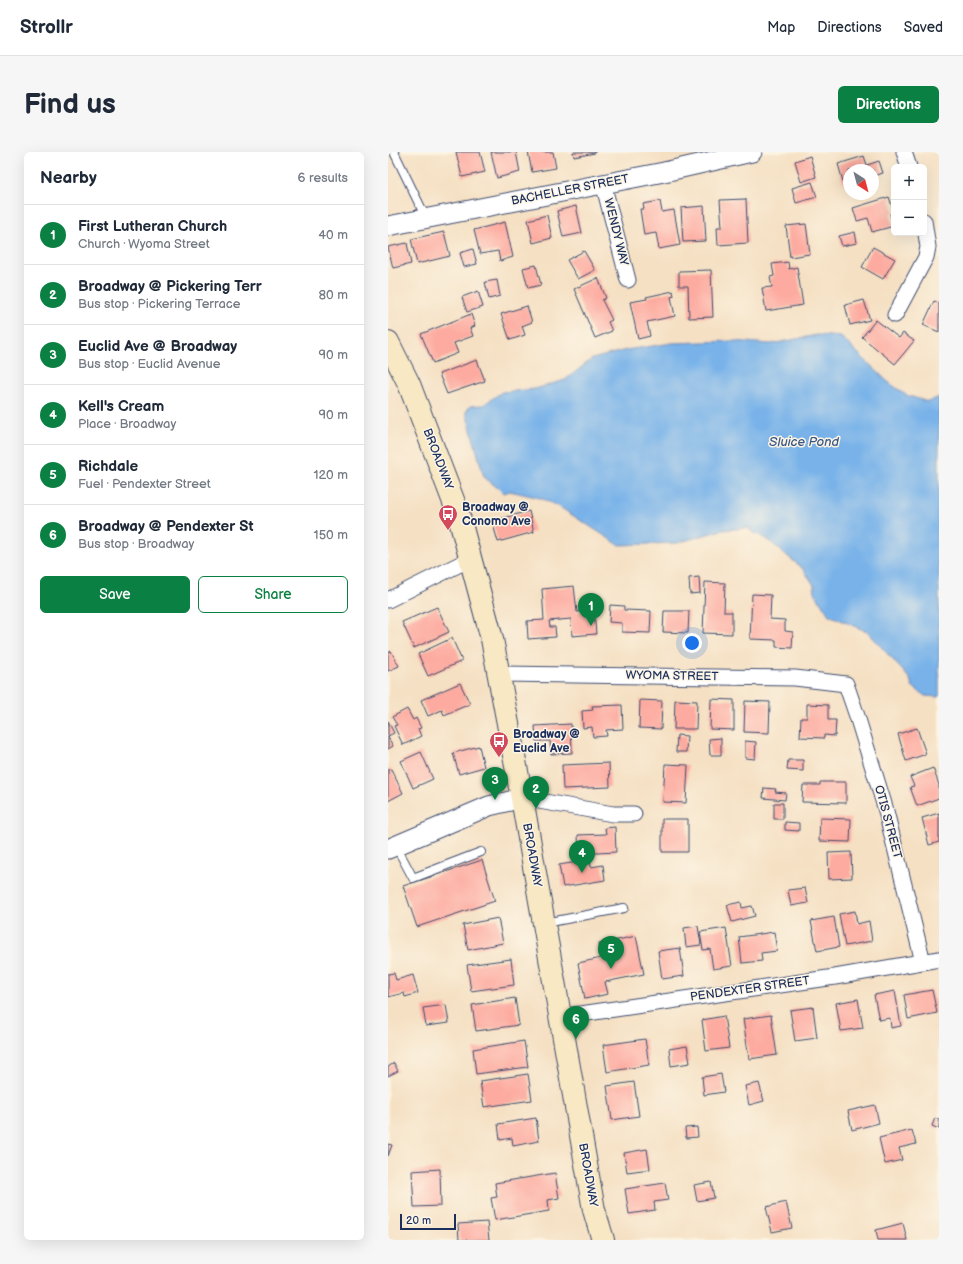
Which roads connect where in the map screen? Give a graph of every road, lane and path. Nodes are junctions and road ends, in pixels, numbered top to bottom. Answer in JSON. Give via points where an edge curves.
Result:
{"nodes":[{"id":1,"x":394,"y":152,"type":"edge"},
{"id":2,"x":752,"y":152,"type":"edge"},
{"id":3,"x":904,"y":152,"type":"edge"},
{"id":4,"x":908,"y":164,"type":"edge"},
{"id":5,"x":603,"y":183,"type":"junction"},
{"id":6,"x":426,"y":218,"type":"junction"},
{"id":7,"x":388,"y":226,"type":"edge"},
{"id":8,"x":926,"y":236,"type":"edge"},
{"id":9,"x":628,"y":280,"type":"dead end"},
{"id":10,"x":895,"y":315,"type":"dead end"},
{"id":11,"x":388,"y":344,"type":"edge"},
{"id":12,"x":470,"y":559,"type":"junction"},
{"id":13,"x":388,"y":600,"type":"edge"},
{"id":14,"x":498,"y":674,"type":"junction"},
{"id":15,"x":846,"y":684,"type":"joint"},
{"id":16,"x":522,"y":798,"type":"junction"},
{"id":17,"x":634,"y":814,"type":"dead end"},
{"id":18,"x":392,"y":848,"type":"edge"},
{"id":19,"x":481,"y":852,"type":"dead end"},
{"id":20,"x":624,"y":908,"type":"dead end"},
{"id":21,"x":544,"y":923,"type":"junction"},
{"id":22,"x":939,"y":959,"type":"edge"},
{"id":23,"x":923,"y":962,"type":"junction"},
{"id":24,"x":560,"y":1017,"type":"junction"},
{"id":25,"x":603,"y":1240,"type":"edge"}],
"edges":[{"from":1,"to":6,"type":"lane"},
{"from":2,"to":5,"type":"street","name":"BACHELLER STREET"},
{"from":3,"to":4,"type":"street"},
{"from":5,"to":6,"type":"street","name":"BACHELLER STREET"},
{"from":5,"to":9,"type":"street","name":"WENDY WAY"},
{"from":6,"to":7,"type":"street","name":"BACHELLER STREET"},
{"from":8,"to":10,"type":"street","via":[[926,258]]},
{"from":11,"to":12,"type":"main road","name":"BROADWAY","via":[[409,384],[458,513]]},
{"from":12,"to":13,"type":"street"},
{"from":12,"to":14,"type":"main road","name":"BROADWAY","via":[[492,639]]},
{"from":14,"to":15,"type":"street","name":"WYOMA STREET","via":[[795,678]]},
{"from":14,"to":16,"type":"main road","name":"BROADWAY"},
{"from":15,"to":23,"type":"street","name":"OTIS STREET","via":[[885,807]]},
{"from":16,"to":17,"type":"street","via":[[613,814]]},
{"from":16,"to":18,"type":"street","via":[[489,806]]},
{"from":16,"to":21,"type":"main road","name":"BROADWAY"},
{"from":18,"to":19,"type":"lane","via":[[413,878]]},
{"from":20,"to":21,"type":"lane"},
{"from":21,"to":24,"type":"main road","name":"BROADWAY"},
{"from":22,"to":23,"type":"street","name":"PENDEXTER STREET"},
{"from":23,"to":24,"type":"street","name":"PENDEXTER STREET"},
{"from":24,"to":25,"type":"main road","name":"BROADWAY","via":[[594,1210]]}]}
